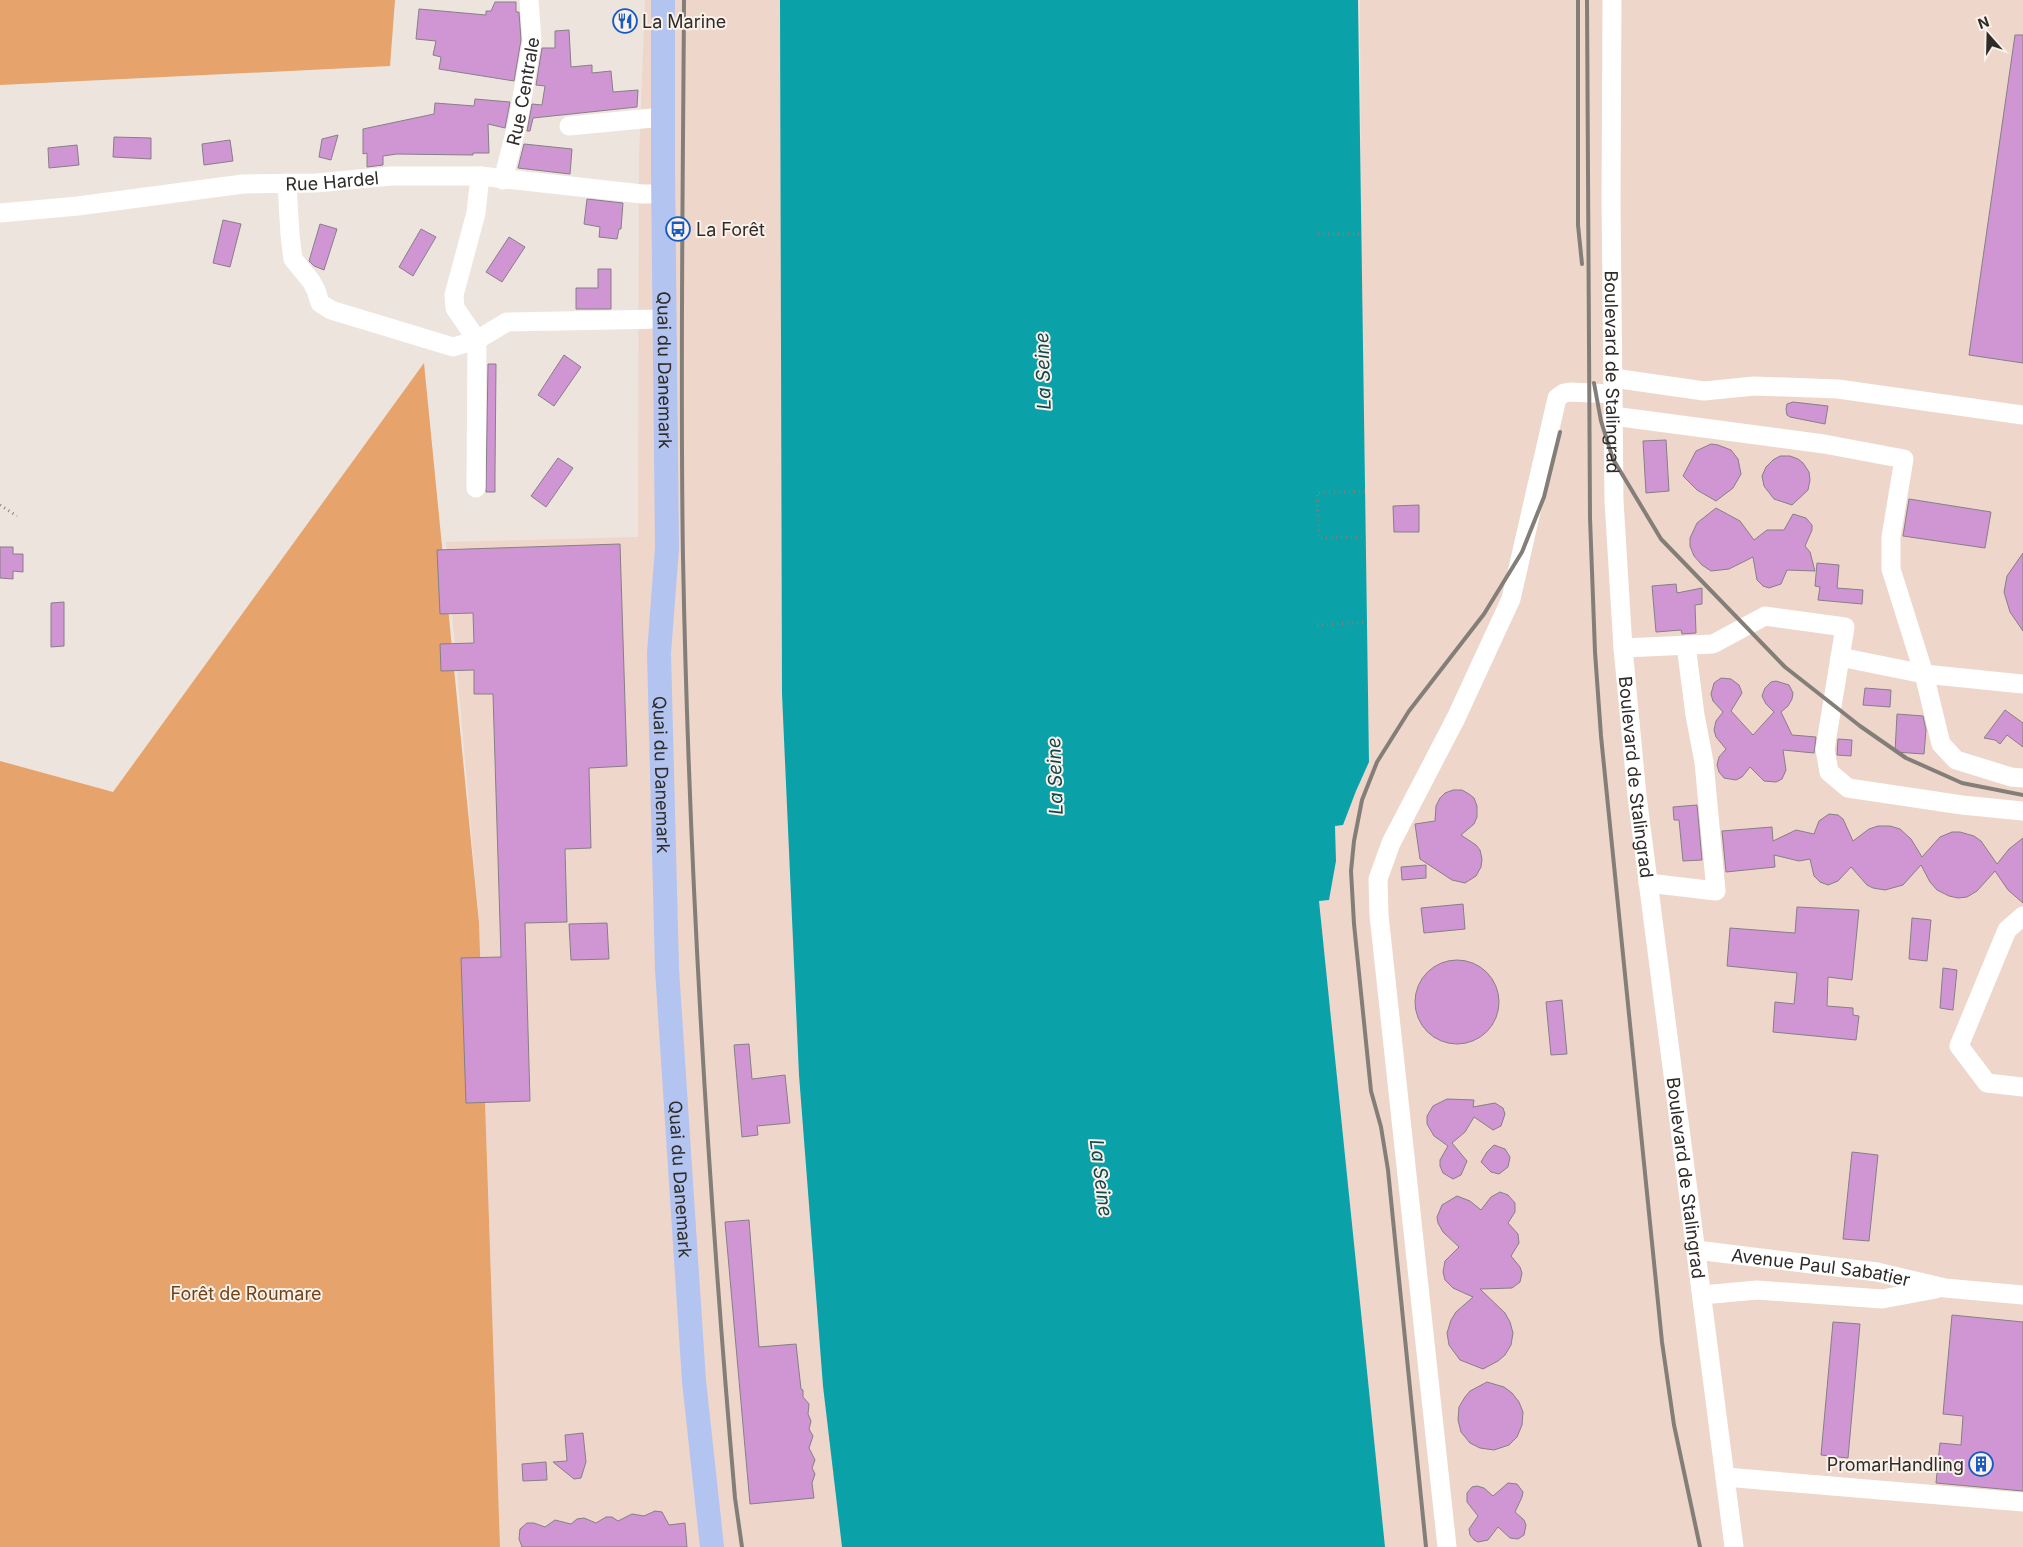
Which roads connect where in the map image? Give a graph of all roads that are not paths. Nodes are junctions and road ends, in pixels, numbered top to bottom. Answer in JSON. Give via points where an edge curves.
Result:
{"nodes":[{"id":1,"x":530,"y":0,"type":"edge"},
{"id":2,"x":663,"y":0,"type":"edge"},
{"id":3,"x":1612,"y":0,"type":"edge"},
{"id":4,"x":663,"y":117,"type":"junction"},
{"id":5,"x":569,"y":126,"type":"dead end"},
{"id":6,"x":480,"y":176,"type":"junction"},
{"id":7,"x":503,"y":180,"type":"junction"},
{"id":8,"x":287,"y":184,"type":"junction"},
{"id":9,"x":664,"y":194,"type":"junction"},
{"id":10,"x":0,"y":213,"type":"edge"},
{"id":11,"x":664,"y":319,"type":"junction"},
{"id":12,"x":477,"y":340,"type":"junction"},
{"id":13,"x":1613,"y":386,"type":"junction"},
{"id":14,"x":2023,"y":415,"type":"edge"},
{"id":15,"x":1613,"y":416,"type":"junction"},
{"id":16,"x":476,"y":488,"type":"dead end"},
{"id":17,"x":1686,"y":645,"type":"junction"},
{"id":18,"x":1623,"y":648,"type":"junction"},
{"id":19,"x":1840,"y":657,"type":"junction"},
{"id":20,"x":1924,"y":674,"type":"junction"},
{"id":21,"x":2023,"y":684,"type":"edge"},
{"id":22,"x":2023,"y":778,"type":"edge"},
{"id":23,"x":2023,"y":811,"type":"edge"},
{"id":24,"x":1648,"y":884,"type":"junction"},
{"id":25,"x":2023,"y":916,"type":"edge"},
{"id":26,"x":2023,"y":1087,"type":"edge"},
{"id":27,"x":1696,"y":1250,"type":"junction"},
{"id":28,"x":1945,"y":1288,"type":"junction"},
{"id":29,"x":2023,"y":1294,"type":"edge"},
{"id":30,"x":1702,"y":1295,"type":"junction"},
{"id":31,"x":1725,"y":1477,"type":"junction"},
{"id":32,"x":2023,"y":1502,"type":"edge"},
{"id":33,"x":712,"y":1547,"type":"edge"},
{"id":34,"x":1447,"y":1547,"type":"edge"},
{"id":35,"x":1734,"y":1547,"type":"edge"}],
"edges":[{"from":1,"to":7,"type":"street","name":"Rue Centrale","via":[[532,41],[518,121]]},
{"from":2,"to":4,"type":"main road","name":"Quai du Danemark"},
{"from":3,"to":13,"type":"street","name":"Boulevard de Stalingrad"},
{"from":4,"to":5,"type":"street"},
{"from":4,"to":9,"type":"main road","name":"Quai du Danemark"},
{"from":6,"to":7,"type":"street","name":"Rue Hardel"},
{"from":6,"to":8,"type":"street","name":"Rue Hardel","via":[[391,176]]},
{"from":6,"to":12,"type":"street","via":[[476,213],[454,295],[455,308]]},
{"from":7,"to":9,"type":"street","name":"Rue Hardel"},
{"from":8,"to":10,"type":"street","name":"Rue Hardel","via":[[243,184]]},
{"from":8,"to":12,"type":"street","via":[[293,259],[311,281],[320,303],[331,310],[453,347]]},
{"from":9,"to":11,"type":"main road","name":"Quai du Danemark"},
{"from":11,"to":12,"type":"street","via":[[507,322]]},
{"from":11,"to":33,"type":"main road","name":"Quai du Danemark","via":[[666,548],[659,653],[667,969],[694,1381]]},
{"from":12,"to":16,"type":"street"},
{"from":13,"to":14,"type":"street","via":[[1704,391],[1754,386],[1838,389]]},
{"from":13,"to":15,"type":"street","name":"Boulevard de Stalingrad"},
{"from":13,"to":34,"type":"street","via":[[1570,392],[1557,398],[1511,599],[1456,718],[1391,844],[1378,879],[1380,924]]},
{"from":15,"to":18,"type":"street","name":"Boulevard de Stalingrad","via":[[1614,500]]},
{"from":15,"to":20,"type":"street","via":[[1824,444],[1904,459],[1891,537],[1891,569]]},
{"from":17,"to":18,"type":"street"},
{"from":17,"to":19,"type":"street","via":[[1712,644],[1765,616],[1845,627]]},
{"from":17,"to":24,"type":"street","via":[[1704,762],[1716,891]]},
{"from":18,"to":24,"type":"street","name":"Boulevard de Stalingrad"},
{"from":19,"to":20,"type":"street"},
{"from":19,"to":23,"type":"street","via":[[1825,749],[1829,772],[1848,788],[1962,806]]},
{"from":20,"to":21,"type":"street"},
{"from":20,"to":22,"type":"street","via":[[1942,744],[1956,760]]},
{"from":24,"to":27,"type":"street","name":"Boulevard de Stalingrad"},
{"from":25,"to":26,"type":"street","via":[[2006,930],[1959,1046],[1987,1083]]},
{"from":27,"to":28,"type":"street","name":"Avenue Paul Sabatier","via":[[1877,1272]]},
{"from":27,"to":30,"type":"street","name":"Boulevard de Stalingrad"},
{"from":28,"to":29,"type":"street","name":"Avenue Paul Sabatier"},
{"from":28,"to":30,"type":"street","name":"Avenue Paul Sabatier","via":[[1882,1300],[1757,1290]]},
{"from":30,"to":31,"type":"street","name":"Boulevard de Stalingrad"},
{"from":31,"to":32,"type":"street"},
{"from":31,"to":35,"type":"street","name":"Boulevard de Stalingrad"}]}
